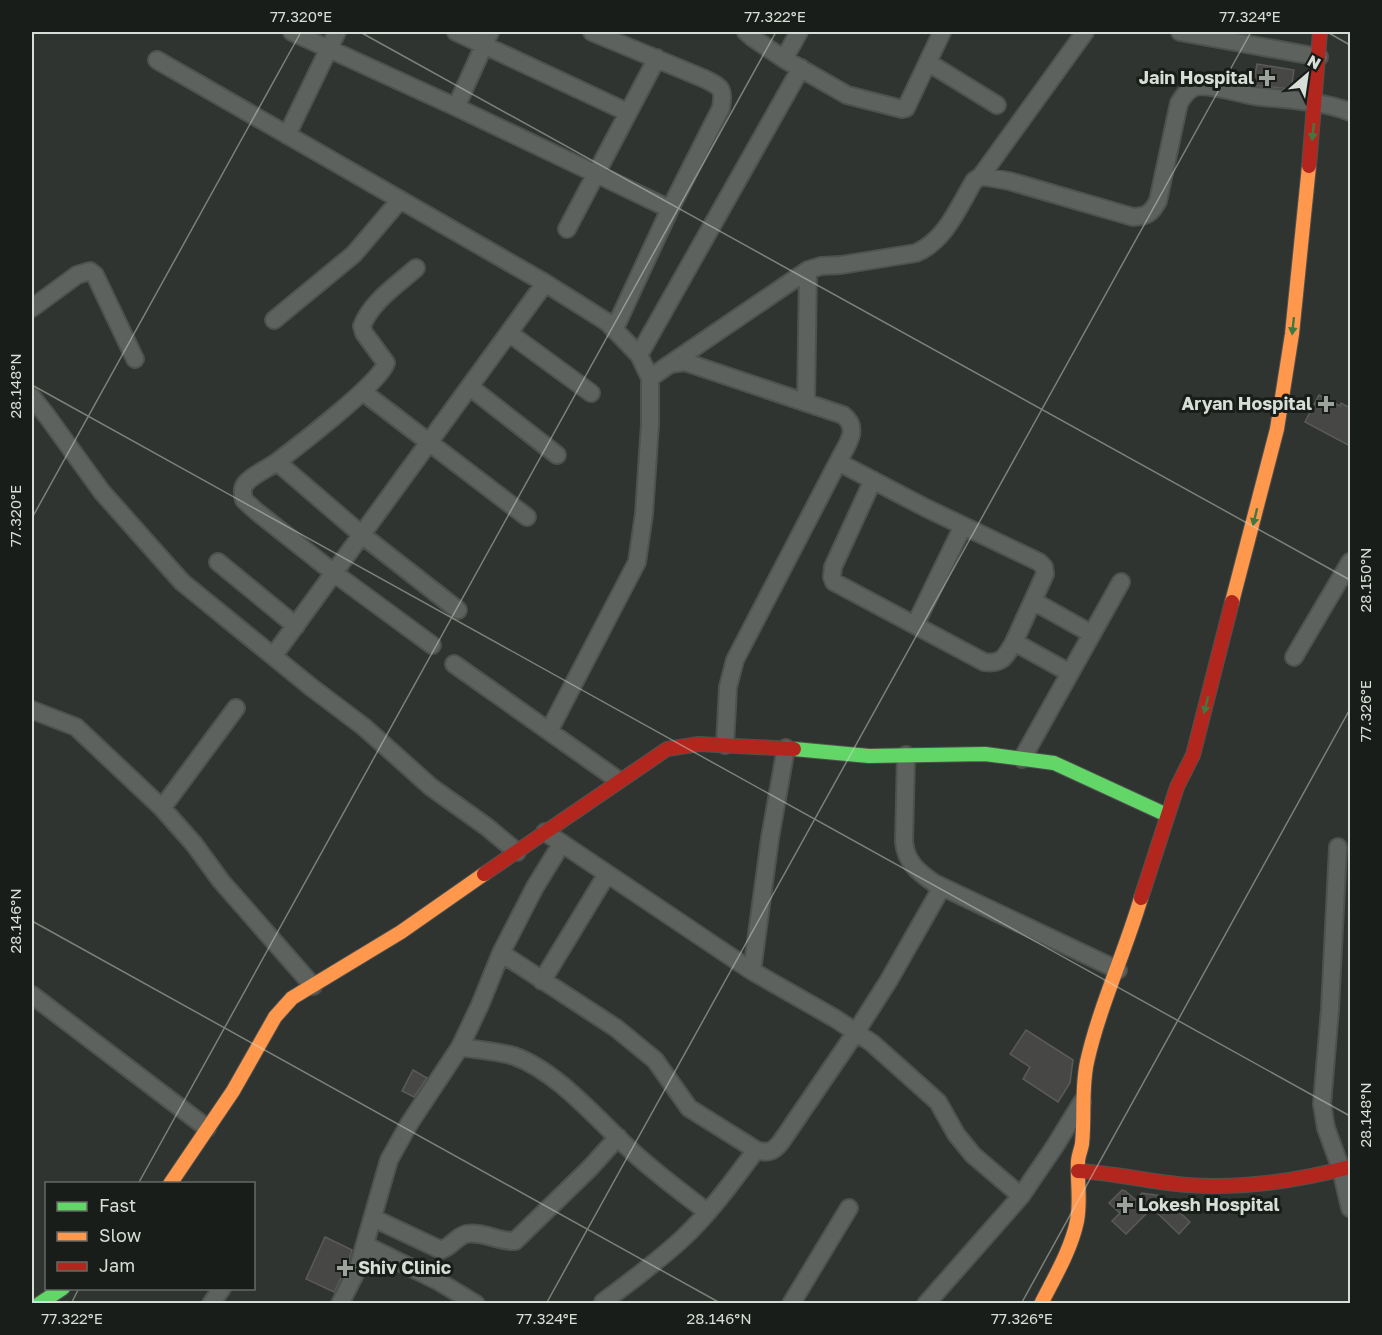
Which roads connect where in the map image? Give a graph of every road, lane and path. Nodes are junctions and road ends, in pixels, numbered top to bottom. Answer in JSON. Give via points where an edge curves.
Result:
{"nodes":[{"id":1,"x":292,"y":32,"type":"edge"},
{"id":2,"x":337,"y":32,"type":"edge"},
{"id":3,"x":456,"y":32,"type":"edge"},
{"id":4,"x":592,"y":32,"type":"edge"},
{"id":5,"x":746,"y":32,"type":"edge"},
{"id":6,"x":799,"y":32,"type":"edge"},
{"id":7,"x":942,"y":32,"type":"edge"},
{"id":8,"x":1085,"y":32,"type":"edge"},
{"id":9,"x":1180,"y":32,"type":"edge"},
{"id":10,"x":1306,"y":32,"type":"edge"},
{"id":11,"x":1320,"y":32,"type":"edge"},
{"id":12,"x":487,"y":38,"type":"edge"},
{"id":13,"x":329,"y":49,"type":"junction"},
{"id":14,"x":1312,"y":56,"type":"junction"},
{"id":15,"x":657,"y":58,"type":"junction"},
{"id":16,"x":784,"y":59,"type":"junction"},
{"id":17,"x":157,"y":60,"type":"dead end"},
{"id":18,"x":928,"y":63,"type":"junction"},
{"id":19,"x":801,"y":69,"type":"junction"},
{"id":20,"x":1309,"y":101,"type":"junction"},
{"id":21,"x":997,"y":105,"type":"dead end"},
{"id":22,"x":456,"y":107,"type":"junction"},
{"id":23,"x":627,"y":112,"type":"junction"},
{"id":24,"x":1350,"y":112,"type":"edge"},
{"id":25,"x":287,"y":135,"type":"junction"},
{"id":26,"x":597,"y":174,"type":"junction"},
{"id":27,"x":981,"y":176,"type":"junction"},
{"id":28,"x":400,"y":200,"type":"junction"},
{"id":29,"x":670,"y":209,"type":"junction"},
{"id":30,"x":1289,"y":228,"type":"dead end"},
{"id":31,"x":567,"y":229,"type":"dead end"},
{"id":32,"x":416,"y":268,"type":"dead end"},
{"id":33,"x":808,"y":270,"type":"junction"},
{"id":34,"x":545,"y":283,"type":"junction"},
{"id":35,"x":32,"y":308,"type":"edge"},
{"id":36,"x":274,"y":320,"type":"dead end"},
{"id":37,"x":614,"y":330,"type":"junction"},
{"id":38,"x":509,"y":333,"type":"junction"},
{"id":39,"x":639,"y":355,"type":"junction"},
{"id":40,"x":135,"y":359,"type":"dead end"},
{"id":41,"x":670,"y":364,"type":"junction"},
{"id":42,"x":650,"y":378,"type":"junction"},
{"id":43,"x":470,"y":387,"type":"junction"},
{"id":44,"x":363,"y":392,"type":"junction"},
{"id":45,"x":591,"y":393,"type":"dead end"},
{"id":46,"x":32,"y":397,"type":"edge"},
{"id":47,"x":806,"y":403,"type":"junction"},
{"id":48,"x":429,"y":444,"type":"junction"},
{"id":49,"x":557,"y":455,"type":"dead end"},
{"id":50,"x":277,"y":462,"type":"junction"},
{"id":51,"x":838,"y":462,"type":"junction"},
{"id":52,"x":873,"y":480,"type":"junction"},
{"id":53,"x":1248,"y":486,"type":"dead end"},
{"id":54,"x":527,"y":517,"type":"dead end"},
{"id":55,"x":963,"y":526,"type":"junction"},
{"id":56,"x":362,"y":535,"type":"junction"},
{"id":57,"x":218,"y":562,"type":"dead end"},
{"id":58,"x":1350,"y":562,"type":"edge"},
{"id":59,"x":334,"y":573,"type":"junction"},
{"id":60,"x":1121,"y":582,"type":"dead end"},
{"id":61,"x":1033,"y":601,"type":"junction"},
{"id":62,"x":458,"y":610,"type":"dead end"},
{"id":63,"x":1214,"y":619,"type":"dead end"},
{"id":64,"x":915,"y":625,"type":"junction"},
{"id":65,"x":296,"y":626,"type":"junction"},
{"id":66,"x":1092,"y":634,"type":"junction"},
{"id":67,"x":1014,"y":642,"type":"junction"},
{"id":68,"x":432,"y":645,"type":"dead end"},
{"id":69,"x":274,"y":655,"type":"junction"},
{"id":70,"x":1294,"y":657,"type":"dead end"},
{"id":71,"x":454,"y":664,"type":"dead end"},
{"id":72,"x":1070,"y":673,"type":"junction"},
{"id":73,"x":236,"y":708,"type":"dead end"},
{"id":74,"x":32,"y":710,"type":"edge"},
{"id":75,"x":549,"y":731,"type":"junction"},
{"id":76,"x":725,"y":745,"type":"junction"},
{"id":77,"x":786,"y":748,"type":"junction"},
{"id":78,"x":1178,"y":753,"type":"dead end"},
{"id":79,"x":906,"y":755,"type":"junction"},
{"id":80,"x":1022,"y":759,"type":"junction"},
{"id":81,"x":618,"y":780,"type":"junction"},
{"id":82,"x":1177,"y":787,"type":"junction"},
{"id":83,"x":162,"y":808,"type":"junction"},
{"id":84,"x":1167,"y":815,"type":"junction"},
{"id":85,"x":545,"y":832,"type":"junction"},
{"id":86,"x":562,"y":843,"type":"junction"},
{"id":87,"x":1338,"y":848,"type":"dead end"},
{"id":88,"x":516,"y":852,"type":"junction"},
{"id":89,"x":607,"y":874,"type":"junction"},
{"id":90,"x":942,"y":887,"type":"junction"},
{"id":91,"x":501,"y":953,"type":"junction"},
{"id":92,"x":1118,"y":970,"type":"junction"},
{"id":93,"x":752,"y":971,"type":"junction"},
{"id":94,"x":542,"y":981,"type":"junction"},
{"id":95,"x":313,"y":986,"type":"junction"},
{"id":96,"x":32,"y":995,"type":"edge"},
{"id":97,"x":856,"y":1032,"type":"junction"},
{"id":98,"x":460,"y":1047,"type":"junction"},
{"id":99,"x":1082,"y":1101,"type":"junction"},
{"id":100,"x":207,"y":1128,"type":"junction"},
{"id":101,"x":618,"y":1137,"type":"junction"},
{"id":102,"x":756,"y":1150,"type":"junction"},
{"id":103,"x":1346,"y":1168,"type":"edge"},
{"id":104,"x":1084,"y":1172,"type":"junction"},
{"id":105,"x":171,"y":1182,"type":"edge"},
{"id":106,"x":1021,"y":1196,"type":"junction"},
{"id":107,"x":849,"y":1208,"type":"dead end"},
{"id":108,"x":1350,"y":1208,"type":"edge"},
{"id":109,"x":707,"y":1212,"type":"junction"},
{"id":110,"x":372,"y":1218,"type":"junction"},
{"id":111,"x":365,"y":1245,"type":"junction"},
{"id":112,"x":60,"y":1290,"type":"edge"},
{"id":113,"x":221,"y":1290,"type":"edge"},
{"id":114,"x":603,"y":1302,"type":"dead end"},
{"id":115,"x":39,"y":1304,"type":"edge"},
{"id":116,"x":211,"y":1304,"type":"edge"},
{"id":117,"x":340,"y":1304,"type":"edge"},
{"id":118,"x":476,"y":1304,"type":"edge"},
{"id":119,"x":791,"y":1304,"type":"edge"},
{"id":120,"x":926,"y":1304,"type":"edge"},
{"id":121,"x":1041,"y":1304,"type":"edge"},
{"id":122,"x":1055,"y":1304,"type":"edge"}],
"edges":[{"from":1,"to":13,"type":"street"},
{"from":2,"to":13,"type":"street"},
{"from":3,"to":12,"type":"street"},
{"from":4,"to":15,"type":"street"},
{"from":5,"to":16,"type":"street"},
{"from":6,"to":16,"type":"street"},
{"from":7,"to":18,"type":"street"},
{"from":8,"to":27,"type":"street"},
{"from":9,"to":14,"type":"street"},
{"from":10,"to":14,"type":"street"},
{"from":11,"to":14,"type":"street"},
{"from":12,"to":22,"type":"street"},
{"from":12,"to":23,"type":"street"},
{"from":13,"to":22,"type":"street"},
{"from":13,"to":25,"type":"street"},
{"from":14,"to":20,"type":"street"},
{"from":15,"to":23,"type":"street"},
{"from":15,"to":29,"type":"street","via":[[720,87],[723,94],[721,108]]},
{"from":16,"to":19,"type":"street"},
{"from":17,"to":25,"type":"street"},
{"from":18,"to":19,"type":"street","via":[[902,110],[847,95]]},
{"from":18,"to":21,"type":"street"},
{"from":19,"to":39,"type":"street"},
{"from":20,"to":24,"type":"street"},
{"from":20,"to":27,"type":"street","via":[[1207,87],[1196,87],[1184,95],[1158,201],[1152,213],[1145,216],[1133,217]]},
{"from":20,"to":30,"type":"street"},
{"from":20,"to":82,"type":"street","one_way":true,"via":[[1292,334],[1277,429],[1193,755]]},
{"from":22,"to":26,"type":"street"},
{"from":23,"to":26,"type":"street"},
{"from":25,"to":28,"type":"street"},
{"from":26,"to":29,"type":"street"},
{"from":26,"to":31,"type":"street"},
{"from":27,"to":33,"type":"street","via":[[974,181],[944,231],[927,248]]},
{"from":28,"to":34,"type":"street"},
{"from":28,"to":36,"type":"street","via":[[354,254]]},
{"from":29,"to":37,"type":"street"},
{"from":32,"to":44,"type":"street","via":[[365,318],[364,333],[386,363]]},
{"from":33,"to":41,"type":"street"},
{"from":33,"to":47,"type":"street"},
{"from":34,"to":37,"type":"street"},
{"from":34,"to":38,"type":"street"},
{"from":35,"to":40,"type":"street","via":[[77,275],[90,272],[95,275]]},
{"from":37,"to":39,"type":"street"},
{"from":38,"to":43,"type":"street"},
{"from":38,"to":45,"type":"street"},
{"from":39,"to":42,"type":"street"},
{"from":41,"to":42,"type":"street"},
{"from":41,"to":47,"type":"street","via":[[685,362]]},
{"from":42,"to":75,"type":"street","via":[[644,514],[636,562]]},
{"from":43,"to":48,"type":"street"},
{"from":43,"to":49,"type":"street"},
{"from":44,"to":48,"type":"street"},
{"from":44,"to":50,"type":"street"},
{"from":46,"to":69,"type":"street","via":[[102,492],[182,582]]},
{"from":47,"to":51,"type":"street","via":[[843,415],[851,423],[852,434]]},
{"from":48,"to":54,"type":"street"},
{"from":48,"to":56,"type":"street"},
{"from":50,"to":56,"type":"street"},
{"from":50,"to":59,"type":"street","via":[[246,483],[242,490],[244,500]]},
{"from":51,"to":52,"type":"street"},
{"from":51,"to":76,"type":"street","via":[[735,660],[728,687]]},
{"from":52,"to":55,"type":"street"},
{"from":52,"to":64,"type":"street","via":[[832,577],[838,585]]},
{"from":53,"to":63,"type":"street"},
{"from":55,"to":61,"type":"street","via":[[1044,567],[1045,574]]},
{"from":55,"to":64,"type":"street"},
{"from":56,"to":59,"type":"street"},
{"from":56,"to":62,"type":"street"},
{"from":57,"to":65,"type":"street"},
{"from":58,"to":70,"type":"street"},
{"from":59,"to":65,"type":"street"},
{"from":59,"to":68,"type":"street"},
{"from":60,"to":66,"type":"street"},
{"from":61,"to":66,"type":"street"},
{"from":61,"to":67,"type":"street"},
{"from":64,"to":67,"type":"street","via":[[984,662],[1004,659]]},
{"from":65,"to":69,"type":"street"},
{"from":66,"to":72,"type":"street"},
{"from":67,"to":72,"type":"street"},
{"from":69,"to":88,"type":"street","via":[[431,787]]},
{"from":71,"to":75,"type":"street"},
{"from":72,"to":80,"type":"street"},
{"from":73,"to":83,"type":"street"},
{"from":74,"to":83,"type":"street","via":[[76,727]]},
{"from":75,"to":81,"type":"street"},
{"from":76,"to":77,"type":"street"},
{"from":76,"to":81,"type":"street","via":[[667,749]]},
{"from":77,"to":79,"type":"street","via":[[869,756]]},
{"from":77,"to":93,"type":"street"},
{"from":78,"to":82,"type":"street"},
{"from":79,"to":80,"type":"street","via":[[985,754]]},
{"from":79,"to":90,"type":"street","via":[[905,853],[920,873]]},
{"from":80,"to":84,"type":"street","via":[[1054,763]]},
{"from":81,"to":85,"type":"street"},
{"from":82,"to":84,"type":"street"},
{"from":83,"to":95,"type":"street"},
{"from":84,"to":92,"type":"street"},
{"from":85,"to":86,"type":"street"},
{"from":85,"to":88,"type":"street"},
{"from":86,"to":89,"type":"street"},
{"from":86,"to":91,"type":"street"},
{"from":87,"to":103,"type":"street","via":[[1322,1104],[1326,1128]]},
{"from":88,"to":95,"type":"street","via":[[401,932]]},
{"from":89,"to":93,"type":"street"},
{"from":89,"to":94,"type":"street"},
{"from":90,"to":92,"type":"street"},
{"from":90,"to":97,"type":"street"},
{"from":91,"to":94,"type":"street"},
{"from":91,"to":98,"type":"street"},
{"from":92,"to":99,"type":"street","via":[[1087,1063]]},
{"from":93,"to":97,"type":"street"},
{"from":94,"to":102,"type":"street","via":[[616,1028],[655,1060],[689,1108]]},
{"from":95,"to":100,"type":"street","via":[[292,998],[275,1017]]},
{"from":96,"to":100,"type":"street"},
{"from":97,"to":102,"type":"street","via":[[775,1149]]},
{"from":97,"to":106,"type":"street","via":[[889,1056],[938,1102],[968,1149]]},
{"from":98,"to":101,"type":"street","via":[[514,1056],[530,1064],[560,1084]]},
{"from":98,"to":110,"type":"street","via":[[389,1160]]},
{"from":99,"to":104,"type":"street"},
{"from":99,"to":106,"type":"street"},
{"from":100,"to":105,"type":"street"},
{"from":101,"to":109,"type":"street","via":[[656,1173]]},
{"from":101,"to":110,"type":"street","via":[[515,1241],[466,1234],[441,1250]]},
{"from":102,"to":109,"type":"street"},
{"from":103,"to":104,"type":"street","via":[[1228,1187]]},
{"from":103,"to":108,"type":"street"},
{"from":104,"to":121,"type":"street","via":[[1077,1222]]},
{"from":104,"to":122,"type":"street","via":[[1086,1223]]},
{"from":106,"to":120,"type":"street"},
{"from":107,"to":119,"type":"street"},
{"from":109,"to":114,"type":"street","via":[[654,1263]]},
{"from":110,"to":111,"type":"street"},
{"from":111,"to":117,"type":"street"},
{"from":111,"to":118,"type":"street"},
{"from":112,"to":115,"type":"street"},
{"from":113,"to":116,"type":"street"}]}
